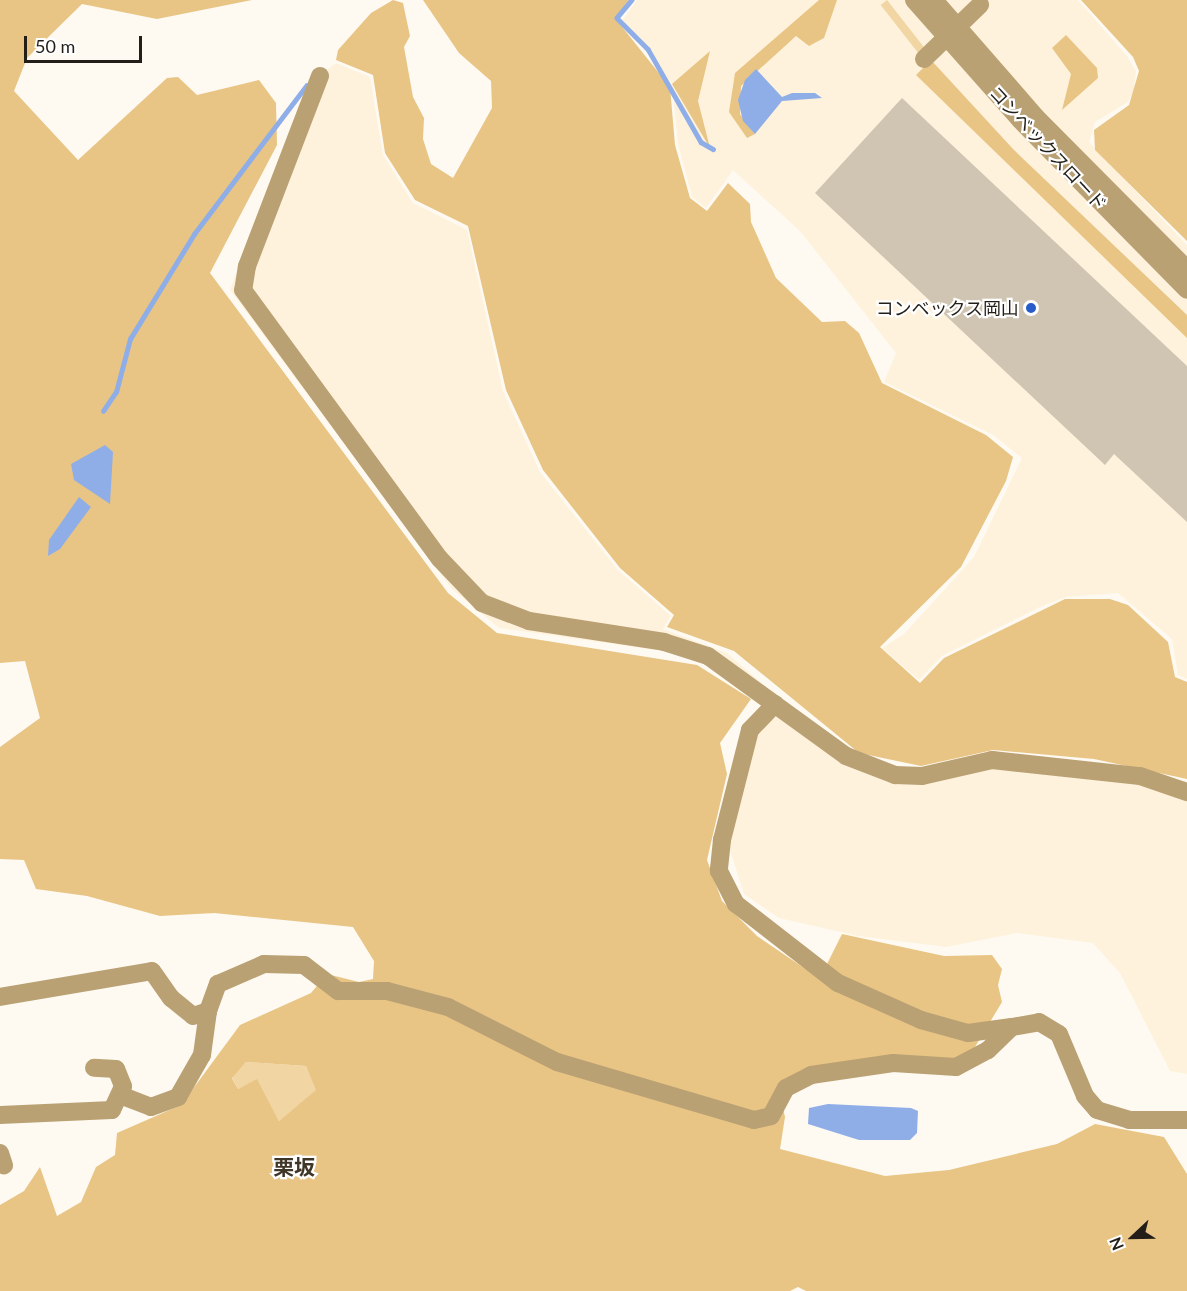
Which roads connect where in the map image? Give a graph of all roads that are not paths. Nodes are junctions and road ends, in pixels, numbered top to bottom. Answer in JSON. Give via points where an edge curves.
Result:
{"nodes":[{"id":1,"x":914,"y":0,"type":"edge"},
{"id":2,"x":934,"y":0,"type":"edge"},
{"id":3,"x":979,"y":2,"type":"edge"},
{"id":4,"x":924,"y":59,"type":"dead end"},
{"id":5,"x":320,"y":76,"type":"dead end"},
{"id":6,"x":1187,"y":269,"type":"edge"},
{"id":7,"x":1187,"y":290,"type":"edge"},
{"id":8,"x":772,"y":702,"type":"junction"},
{"id":9,"x":1187,"y":792,"type":"edge"},
{"id":10,"x":4,"y":994,"type":"edge"},
{"id":11,"x":208,"y":1011,"type":"junction"},
{"id":12,"x":1012,"y":1027,"type":"junction"},
{"id":13,"x":94,"y":1068,"type":"dead end"},
{"id":14,"x":120,"y":1095,"type":"junction"},
{"id":15,"x":0,"y":1115,"type":"edge"},
{"id":16,"x":1187,"y":1120,"type":"edge"}],
"edges":[{"from":1,"to":7,"type":"street","name":"コンベックスロード","via":[[1035,136]]},
{"from":2,"to":6,"type":"street","name":"コンベックスロード","via":[[1044,125]]},
{"from":3,"to":4,"type":"street","bridge":true},
{"from":5,"to":8,"type":"street","via":[[247,266],[242,281],[246,298],[440,559],[482,603],[529,621],[687,648],[730,668]]},
{"from":8,"to":9,"type":"street","via":[[846,756],[895,775],[922,776],[992,760],[1140,776]]},
{"from":8,"to":12,"type":"street","via":[[750,730],[720,847],[719,871],[736,903],[838,983],[921,1020],[968,1033]]},
{"from":10,"to":11,"type":"street","via":[[152,971],[185,1013]]},
{"from":11,"to":12,"type":"street","via":[[218,984],[264,964],[304,965],[338,991],[387,991],[448,1007],[557,1062],[754,1120],[771,1116],[786,1088],[812,1075],[893,1063],[956,1067],[988,1050]]},
{"from":11,"to":14,"type":"street","via":[[201,1054],[178,1097],[151,1107]]},
{"from":12,"to":16,"type":"street","via":[[1039,1022],[1059,1034],[1089,1103],[1107,1116]]},
{"from":13,"to":14,"type":"street","via":[[116,1069],[123,1086]]},
{"from":14,"to":15,"type":"street","via":[[112,1110]]}]}
